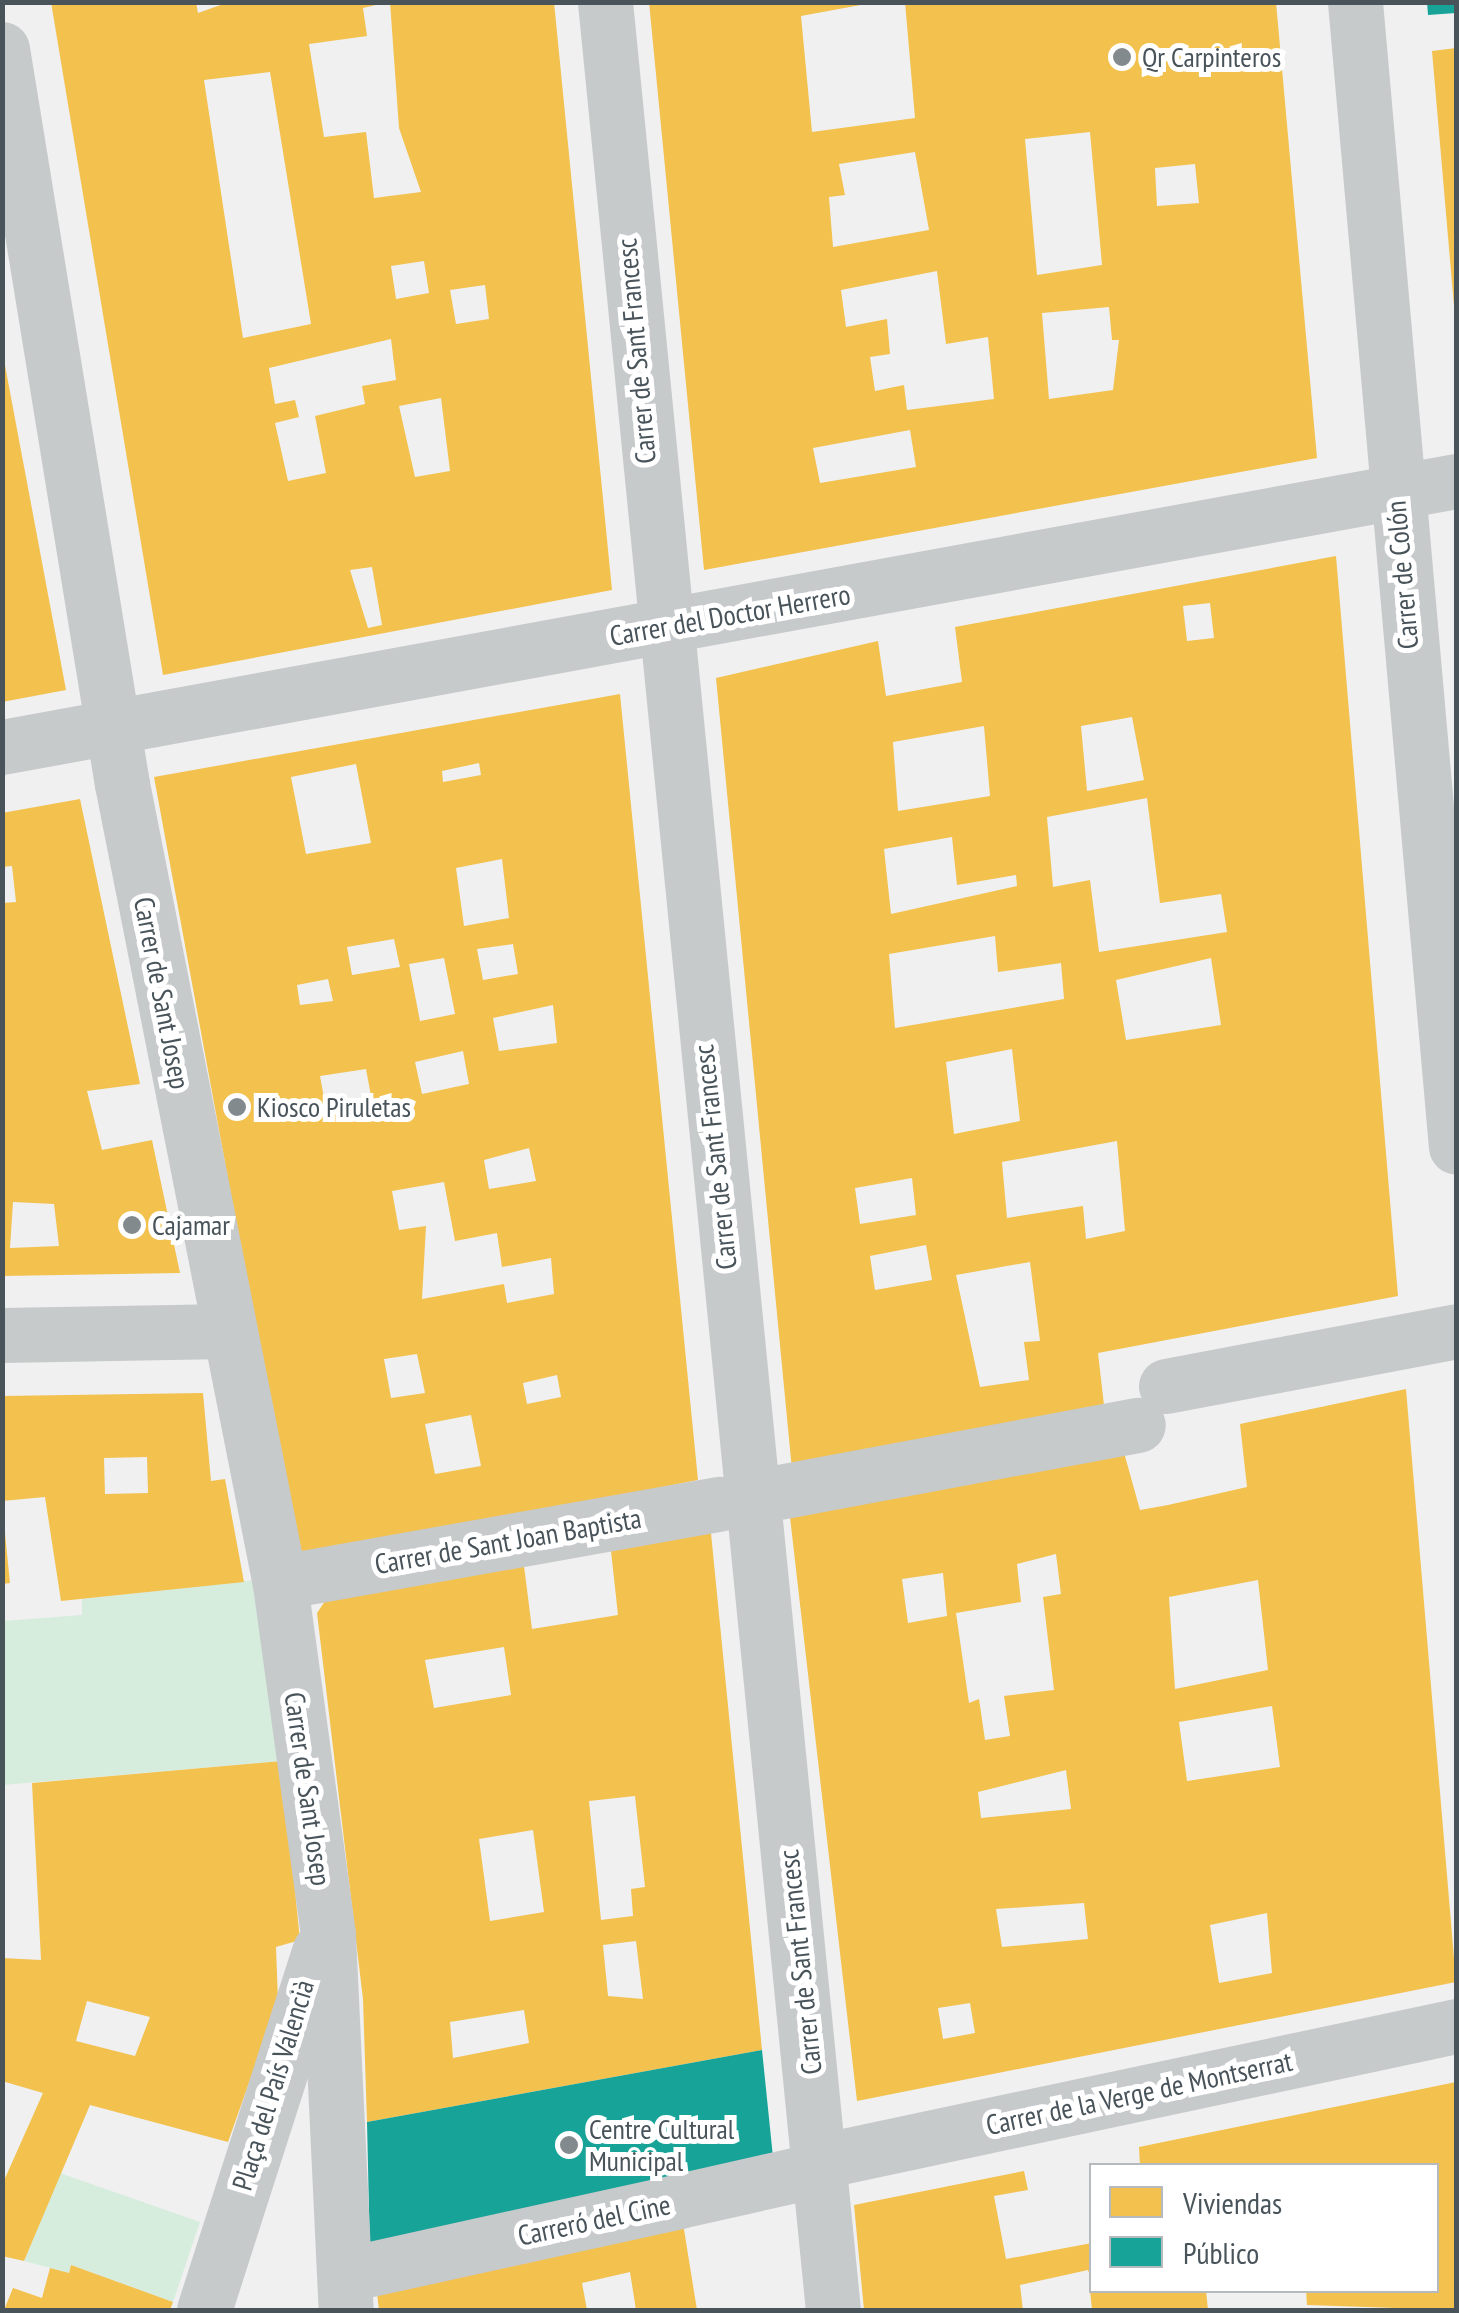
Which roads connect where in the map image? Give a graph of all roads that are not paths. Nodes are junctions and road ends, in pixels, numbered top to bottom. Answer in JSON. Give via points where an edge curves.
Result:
{"nodes":[{"id":1,"x":605,"y":2,"type":"edge"},
{"id":2,"x":1355,"y":2,"type":"edge"},
{"id":3,"x":2,"y":49,"type":"edge"},
{"id":4,"x":1456,"y":480,"type":"edge"},
{"id":5,"x":1394,"y":492,"type":"junction"},
{"id":6,"x":662,"y":629,"type":"junction"},
{"id":7,"x":114,"y":725,"type":"junction"},
{"id":8,"x":2,"y":747,"type":"edge"},
{"id":9,"x":1456,"y":1147,"type":"edge"},
{"id":10,"x":227,"y":1331,"type":"junction"},
{"id":11,"x":1456,"y":1331,"type":"edge"},
{"id":12,"x":2,"y":1335,"type":"edge"},
{"id":13,"x":779,"y":1492,"type":"dead end"},
{"id":14,"x":719,"y":1504,"type":"dead end"},
{"id":15,"x":296,"y":1578,"type":"dead end"},
{"id":16,"x":328,"y":1936,"type":"junction"},
{"id":17,"x":1456,"y":2026,"type":"edge"},
{"id":18,"x":821,"y":2165,"type":"junction"},
{"id":19,"x":356,"y":2290,"type":"edge"},
{"id":20,"x":204,"y":2310,"type":"edge"},
{"id":21,"x":833,"y":2310,"type":"edge"}],
"edges":[{"from":1,"to":6,"type":"street","name":"Carrer de Sant Francesc"},
{"from":2,"to":5,"type":"street","name":"Carrer de Colón"},
{"from":3,"to":7,"type":"street","name":"Carrer de Sant Josep"},
{"from":4,"to":5,"type":"street","name":"Carrer del Doctor Herrero"},
{"from":5,"to":6,"type":"street","name":"Carrer del Doctor Herrero"},
{"from":5,"to":9,"type":"street","name":"Carrer de Colón"},
{"from":6,"to":7,"type":"street","name":"Carrer del Doctor Herrero"},
{"from":6,"to":18,"type":"street","name":"Carrer de Sant Francesc"},
{"from":7,"to":8,"type":"street","name":"Carrer del Doctor Herrero"},
{"from":7,"to":10,"type":"street","name":"Carrer de Sant Josep"},
{"from":10,"to":12,"type":"street"},
{"from":10,"to":16,"type":"street","name":"Carrer de Sant Josep","via":[[280,1584]]},
{"from":11,"to":13,"type":"street"},
{"from":14,"to":15,"type":"street","name":"Carrer de Sant Joan Baptista"},
{"from":16,"to":19,"type":"street","name":"Plaça del País Valencià"},
{"from":16,"to":20,"type":"street","name":"Plaça del País Valencià","via":[[309,1969]]},
{"from":17,"to":18,"type":"street","name":"Carrer de la Verge de Montserrat"},
{"from":18,"to":19,"type":"street","name":"Carreró del Cine"},
{"from":18,"to":21,"type":"street","name":"Carrer de Sant Francesc"}]}
